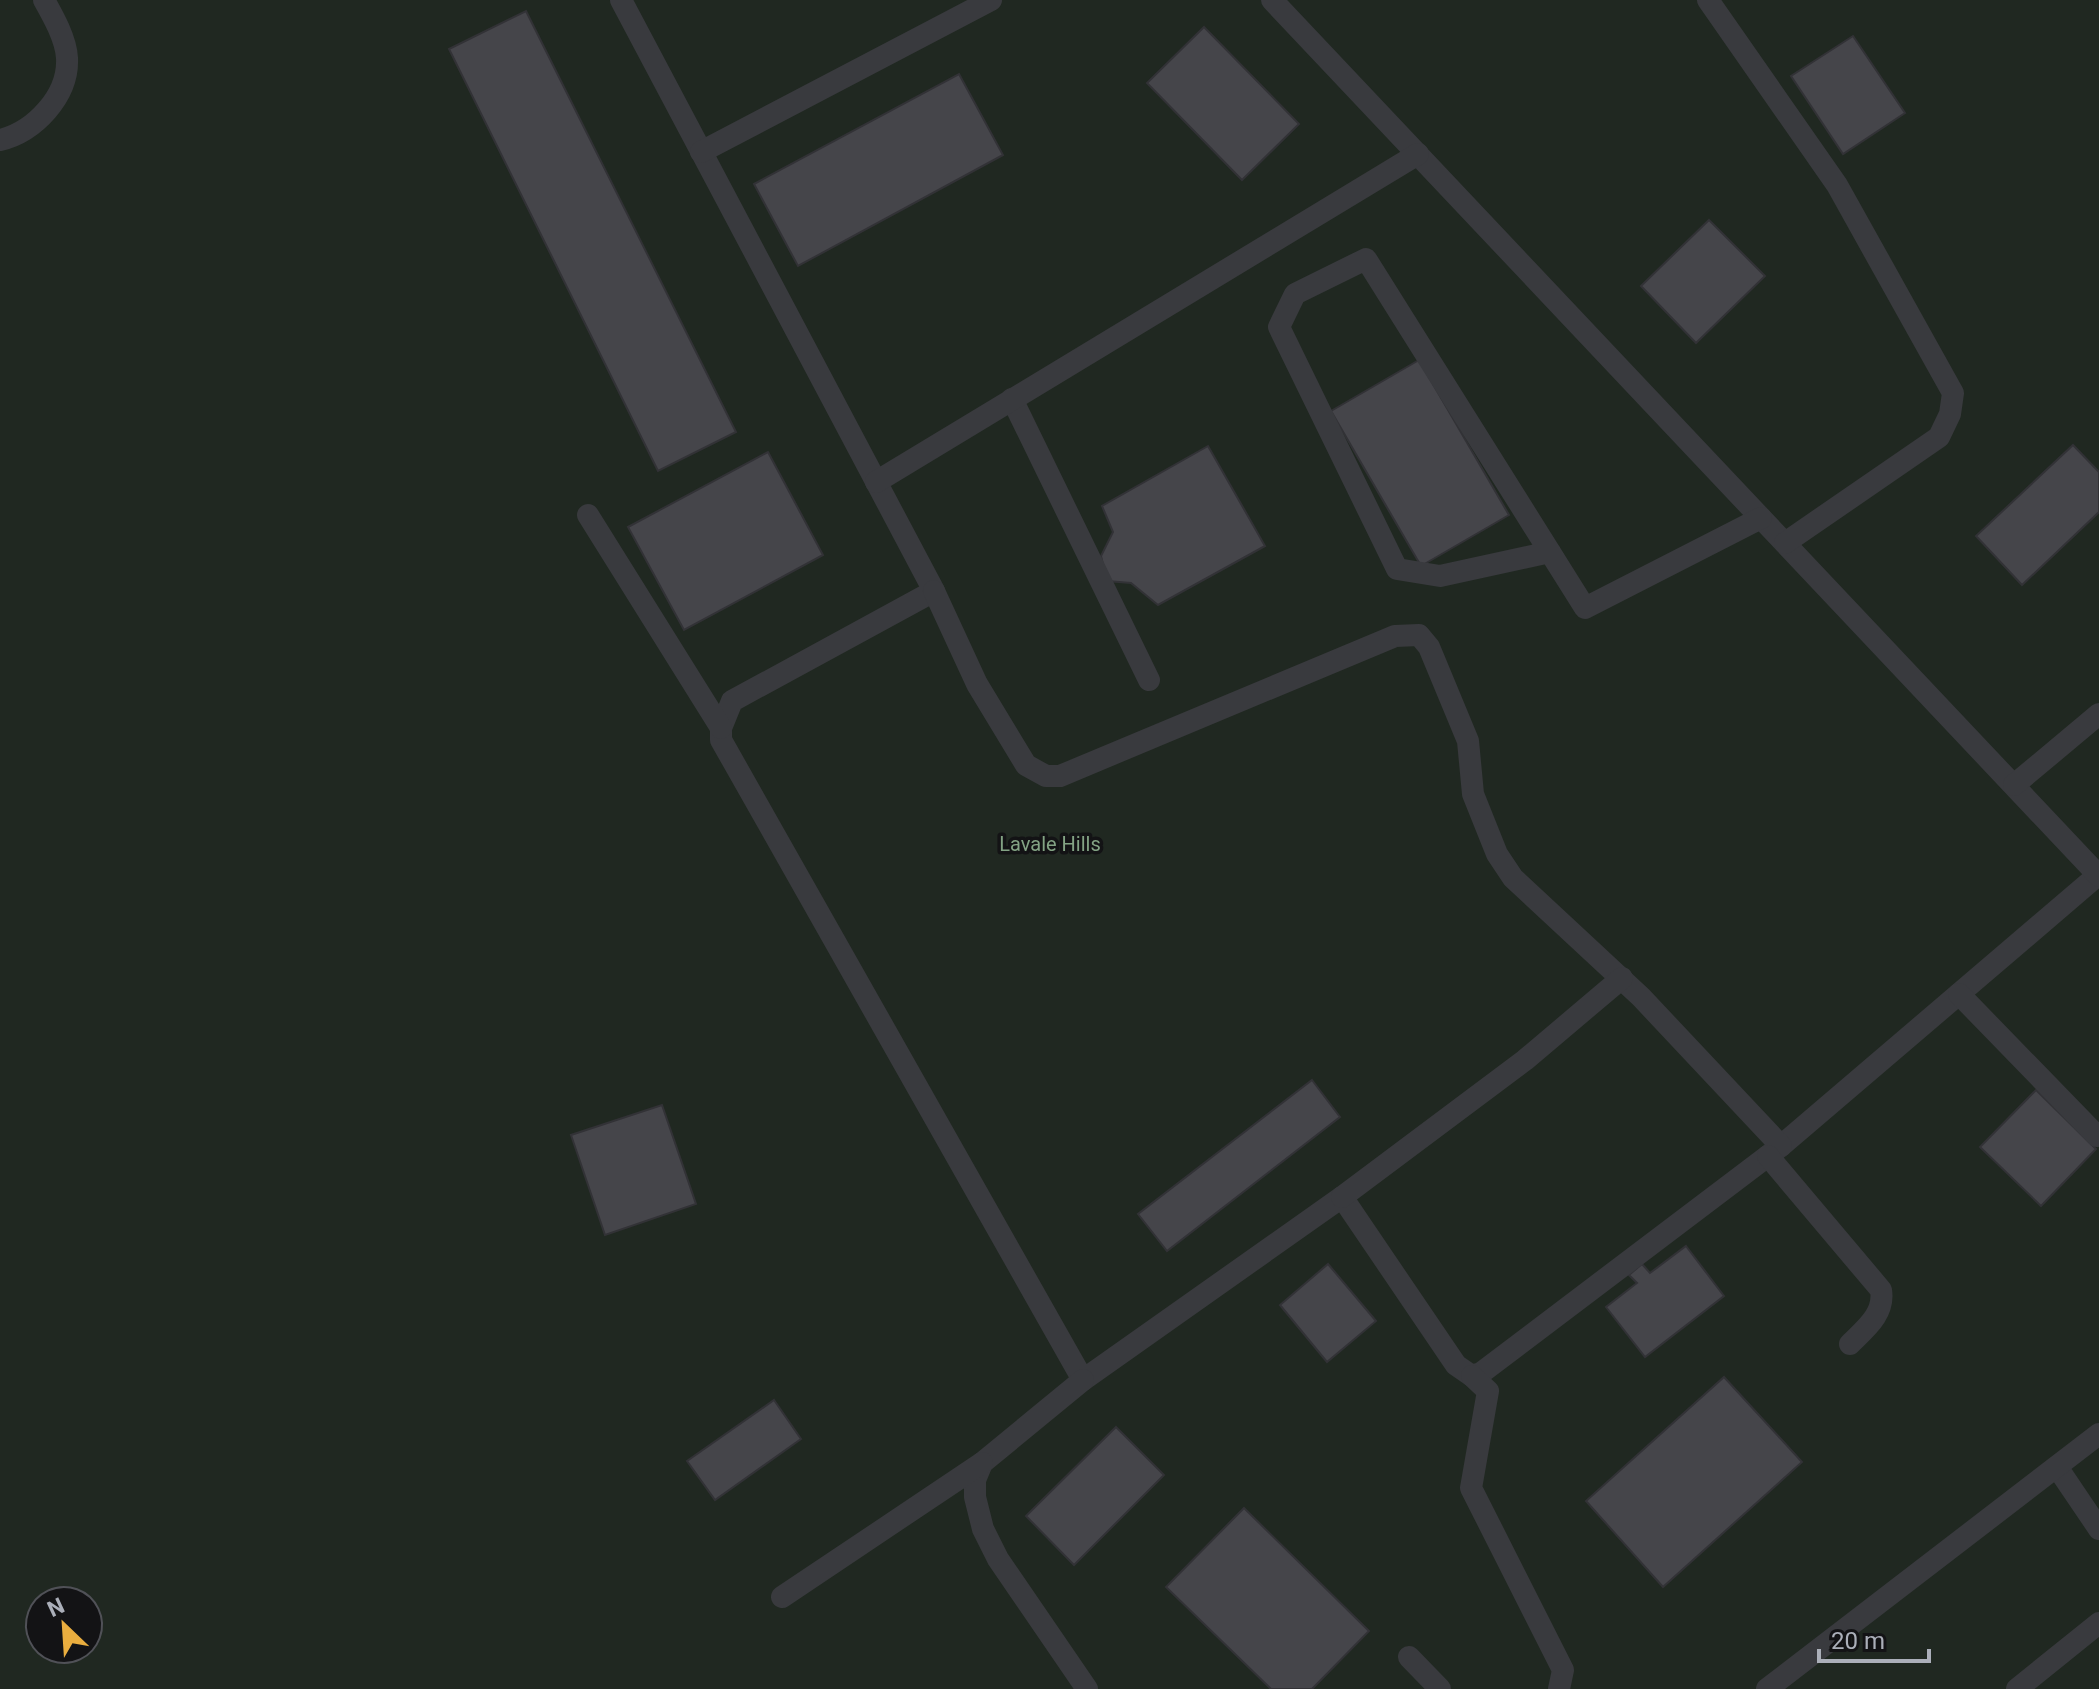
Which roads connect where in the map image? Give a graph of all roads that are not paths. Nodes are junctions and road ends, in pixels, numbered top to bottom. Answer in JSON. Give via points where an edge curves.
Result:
{"nodes":[{"id":1,"x":44,"y":0,"type":"edge"},
{"id":2,"x":621,"y":0,"type":"edge"},
{"id":3,"x":991,"y":0,"type":"edge"},
{"id":4,"x":1272,"y":0,"type":"edge"},
{"id":5,"x":1294,"y":0,"type":"edge"},
{"id":6,"x":1708,"y":0,"type":"edge"},
{"id":7,"x":1299,"y":29,"type":"junction"},
{"id":8,"x":0,"y":140,"type":"edge"},
{"id":9,"x":701,"y":152,"type":"junction"},
{"id":10,"x":1418,"y":154,"type":"junction"},
{"id":11,"x":1012,"y":399,"type":"junction"},
{"id":12,"x":876,"y":482,"type":"junction"},
{"id":13,"x":588,"y":515,"type":"dead end"},
{"id":14,"x":1761,"y":518,"type":"junction"},
{"id":15,"x":1785,"y":543,"type":"junction"},
{"id":16,"x":1550,"y":552,"type":"junction"},
{"id":17,"x":934,"y":591,"type":"junction"},
{"id":18,"x":1149,"y":680,"type":"dead end"},
{"id":19,"x":2099,"y":714,"type":"edge"},
{"id":20,"x":721,"y":728,"type":"junction"},
{"id":21,"x":2014,"y":785,"type":"junction"},
{"id":22,"x":2099,"y":875,"type":"edge"},
{"id":23,"x":1622,"y":978,"type":"junction"},
{"id":24,"x":1959,"y":994,"type":"junction"},
{"id":25,"x":2097,"y":1136,"type":"edge"},
{"id":26,"x":1775,"y":1151,"type":"junction"},
{"id":27,"x":1342,"y":1197,"type":"junction"},
{"id":28,"x":1850,"y":1344,"type":"dead end"},
{"id":29,"x":1472,"y":1376,"type":"junction"},
{"id":30,"x":1083,"y":1380,"type":"junction"},
{"id":31,"x":2099,"y":1434,"type":"edge"},
{"id":32,"x":982,"y":1463,"type":"junction"},
{"id":33,"x":2057,"y":1467,"type":"junction"},
{"id":34,"x":2099,"y":1529,"type":"edge"},
{"id":35,"x":782,"y":1597,"type":"dead end"},
{"id":36,"x":2099,"y":1623,"type":"edge"},
{"id":37,"x":1409,"y":1657,"type":"dead end"},
{"id":38,"x":1087,"y":1689,"type":"edge"},
{"id":39,"x":1440,"y":1689,"type":"edge"},
{"id":40,"x":1559,"y":1689,"type":"edge"},
{"id":41,"x":1767,"y":1689,"type":"edge"},
{"id":42,"x":2017,"y":1689,"type":"edge"}],
"edges":[{"from":1,"to":8,"type":"lane","via":[[62,39],[64,76],[56,100],[34,123]]},
{"from":2,"to":9,"type":"lane"},
{"from":3,"to":9,"type":"lane"},
{"from":4,"to":7,"type":"lane"},
{"from":5,"to":7,"type":"lane"},
{"from":6,"to":15,"type":"lane","via":[[1837,185],[1953,393],[1939,437]]},
{"from":7,"to":10,"type":"lane"},
{"from":9,"to":12,"type":"lane"},
{"from":10,"to":11,"type":"lane"},
{"from":10,"to":14,"type":"lane"},
{"from":11,"to":12,"type":"lane"},
{"from":11,"to":18,"type":"lane"},
{"from":12,"to":17,"type":"lane"},
{"from":13,"to":20,"type":"lane"},
{"from":14,"to":15,"type":"lane"},
{"from":14,"to":16,"type":"lane","via":[[1585,608]]},
{"from":15,"to":21,"type":"lane"},
{"from":16,"to":16,"type":"lane","via":[[1366,259],[1295,294],[1279,327],[1397,569],[1440,576]]},
{"from":17,"to":20,"type":"lane","via":[[732,701]]},
{"from":17,"to":23,"type":"lane","via":[[984,696],[1026,765],[1046,776],[1060,776],[1395,636],[1419,635],[1429,647],[1468,741],[1473,794],[1497,854],[1513,878]]},
{"from":19,"to":21,"type":"lane"},
{"from":20,"to":30,"type":"lane","via":[[721,740]]},
{"from":21,"to":22,"type":"lane"},
{"from":22,"to":24,"type":"lane"},
{"from":23,"to":26,"type":"lane"},
{"from":23,"to":27,"type":"lane","via":[[1525,1060]]},
{"from":24,"to":25,"type":"lane"},
{"from":24,"to":26,"type":"lane"},
{"from":26,"to":28,"type":"lane","via":[[1881,1290],[1883,1301],[1875,1319]]},
{"from":26,"to":29,"type":"lane","via":[[1489,1369]]},
{"from":27,"to":29,"type":"lane","via":[[1456,1365]]},
{"from":27,"to":30,"type":"lane"},
{"from":29,"to":40,"type":"lane","via":[[1488,1391],[1471,1488],[1563,1670]]},
{"from":30,"to":32,"type":"lane"},
{"from":31,"to":33,"type":"lane"},
{"from":32,"to":35,"type":"lane"},
{"from":32,"to":38,"type":"lane","via":[[975,1497],[983,1529]]},
{"from":33,"to":34,"type":"lane"},
{"from":33,"to":41,"type":"lane"},
{"from":36,"to":42,"type":"lane"},
{"from":37,"to":39,"type":"lane"}]}
